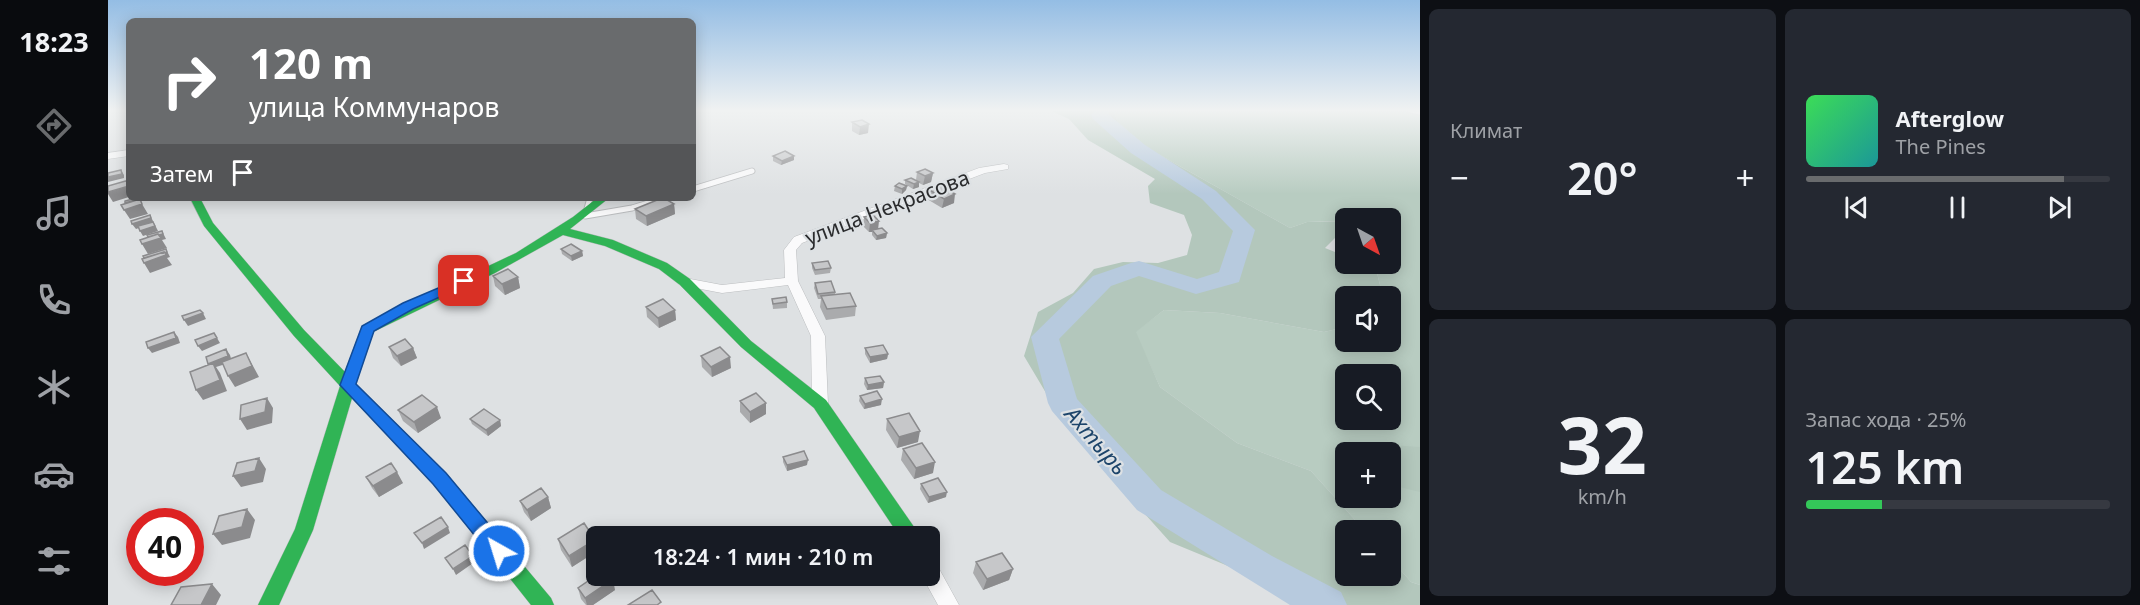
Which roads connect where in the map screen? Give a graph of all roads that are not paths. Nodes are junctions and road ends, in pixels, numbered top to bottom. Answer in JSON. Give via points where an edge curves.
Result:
{"nodes":[{"id":1,"x":126,"y":153,"type":"edge"},
{"id":2,"x":108,"y":156,"type":"edge"},
{"id":3,"x":1004,"y":167,"type":"dead end"},
{"id":4,"x":752,"y":171,"type":"dead end"},
{"id":5,"x":696,"y":188,"type":"edge"},
{"id":6,"x":196,"y":201,"type":"edge"},
{"id":7,"x":589,"y":201,"type":"edge"},
{"id":8,"x":601,"y":201,"type":"edge"},
{"id":9,"x":654,"y":201,"type":"edge"},
{"id":10,"x":585,"y":216,"type":"junction"},
{"id":11,"x":564,"y":231,"type":"junction"},
{"id":12,"x":792,"y":281,"type":"junction"},
{"id":13,"x":685,"y":282,"type":"junction"},
{"id":14,"x":348,"y":385,"type":"junction"},
{"id":15,"x":820,"y":404,"type":"junction"},
{"id":16,"x":903,"y":526,"type":"edge"},
{"id":17,"x":938,"y":586,"type":"edge"},
{"id":18,"x":268,"y":605,"type":"edge"},
{"id":19,"x":544,"y":605,"type":"edge"},
{"id":20,"x":949,"y":605,"type":"edge"}],
"edges":[{"from":1,"to":2,"type":"street"},
{"from":3,"to":12,"type":"street","name":"улица Некрасова","via":[[983,170],[798,240],[790,250]]},
{"from":4,"to":5,"type":"lane"},
{"from":6,"to":14,"type":"street","via":[[208,224]]},
{"from":7,"to":10,"type":"lane"},
{"from":8,"to":10,"type":"street"},
{"from":9,"to":10,"type":"lane"},
{"from":10,"to":11,"type":"street"},
{"from":11,"to":13,"type":"street","via":[[609,243],[663,266]]},
{"from":11,"to":14,"type":"street","via":[[520,257],[408,306],[367,329]]},
{"from":12,"to":13,"type":"street","via":[[722,289]]},
{"from":12,"to":15,"type":"street","name":"улица Некрасова","via":[[818,336]]},
{"from":13,"to":15,"type":"street","via":[[746,344]]},
{"from":14,"to":18,"type":"street","via":[[304,530]]},
{"from":14,"to":19,"type":"street","via":[[440,478]]},
{"from":15,"to":16,"type":"street"},
{"from":17,"to":20,"type":"street"}]}
